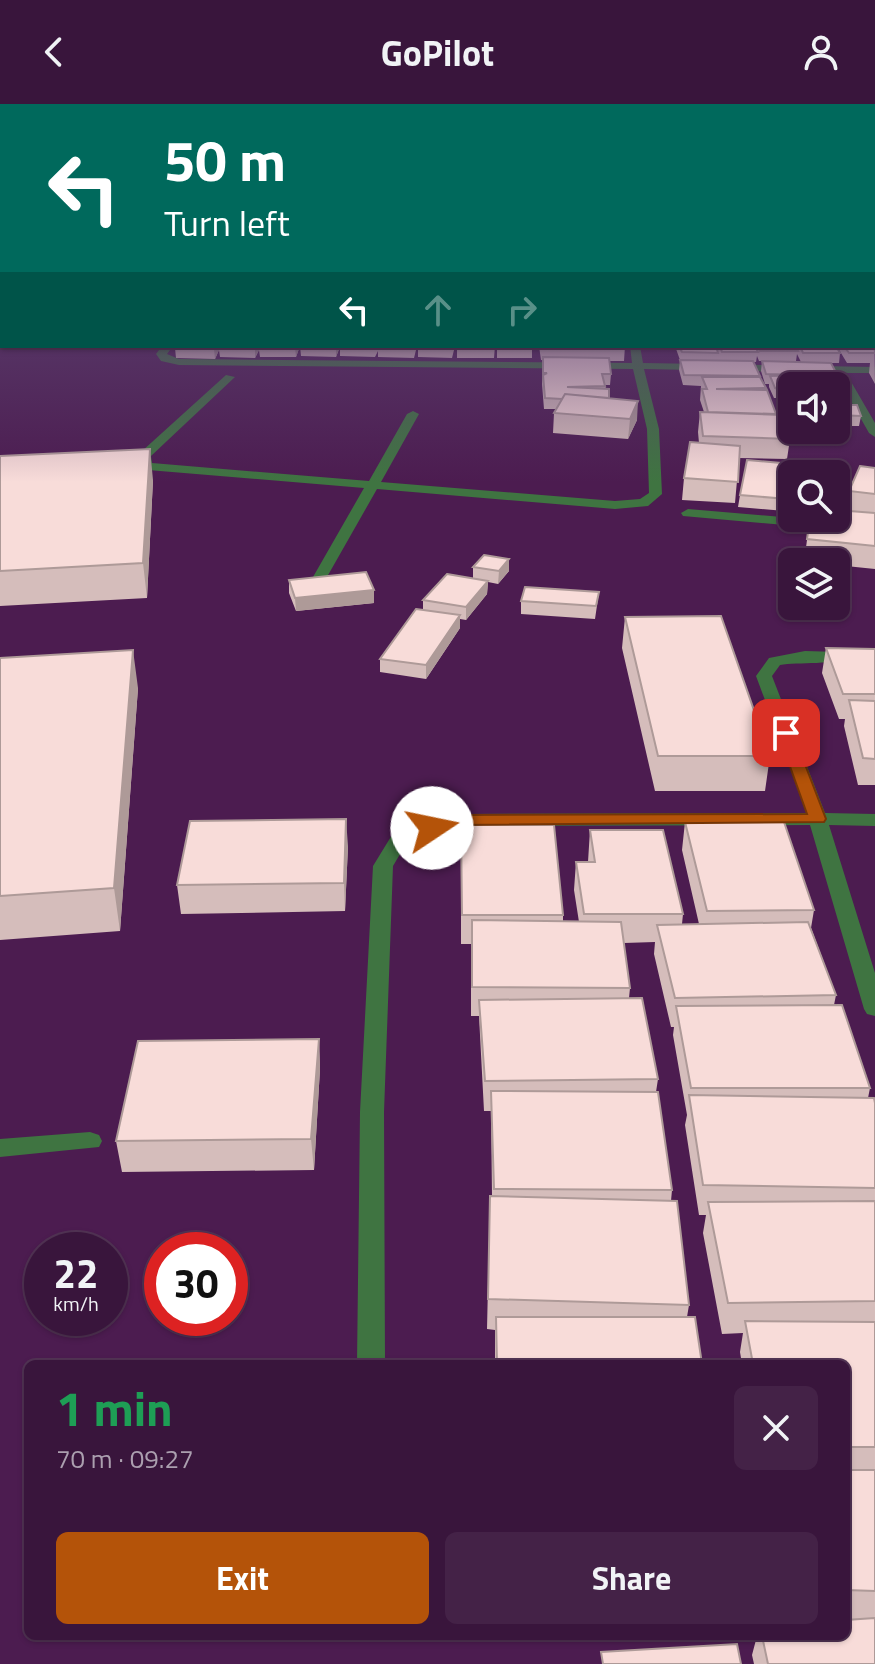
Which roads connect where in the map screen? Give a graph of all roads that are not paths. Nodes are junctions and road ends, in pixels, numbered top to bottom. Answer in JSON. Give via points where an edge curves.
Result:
{"nodes":[{"id":1,"x":166,"y":348,"type":"edge"},
{"id":2,"x":635,"y":348,"type":"edge"},
{"id":3,"x":638,"y":366,"type":"junction"},
{"id":4,"x":839,"y":370,"type":"junction"},
{"id":5,"x":875,"y":370,"type":"edge"},
{"id":6,"x":230,"y":377,"type":"dead end"},
{"id":7,"x":413,"y":414,"type":"dead end"},
{"id":8,"x":875,"y":433,"type":"edge"},
{"id":9,"x":374,"y":483,"type":"junction"},
{"id":10,"x":688,"y":513,"type":"dead end"},
{"id":11,"x":875,"y":529,"type":"edge"},
{"id":12,"x":316,"y":584,"type":"edge"},
{"id":13,"x":840,"y":657,"type":"edge"},
{"id":14,"x":818,"y":819,"type":"junction"},
{"id":15,"x":875,"y":820,"type":"edge"},
{"id":16,"x":875,"y":1009,"type":"edge"},
{"id":17,"x":90,"y":1141,"type":"dead end"},
{"id":18,"x":0,"y":1148,"type":"edge"},
{"id":19,"x":371,"y":1360,"type":"edge"}],
"edges":[{"from":1,"to":3,"type":"street","via":[[161,354],[165,359],[179,362]]},
{"from":2,"to":3,"type":"street"},
{"from":3,"to":4,"type":"street"},
{"from":3,"to":9,"type":"street","via":[[656,451],[656,494],[643,503],[615,505]]},
{"from":4,"to":5,"type":"street"},
{"from":4,"to":8,"type":"street"},
{"from":6,"to":9,"type":"street","via":[[145,455],[148,466]]},
{"from":7,"to":9,"type":"street"},
{"from":9,"to":12,"type":"street"},
{"from":10,"to":11,"type":"street"},
{"from":13,"to":14,"type":"street","via":[[775,661],[764,676]]},
{"from":14,"to":15,"type":"street"},
{"from":14,"to":16,"type":"street"},
{"from":14,"to":19,"type":"street","via":[[462,820],[402,835],[383,866],[372,1112]]},
{"from":17,"to":18,"type":"street"}]}
